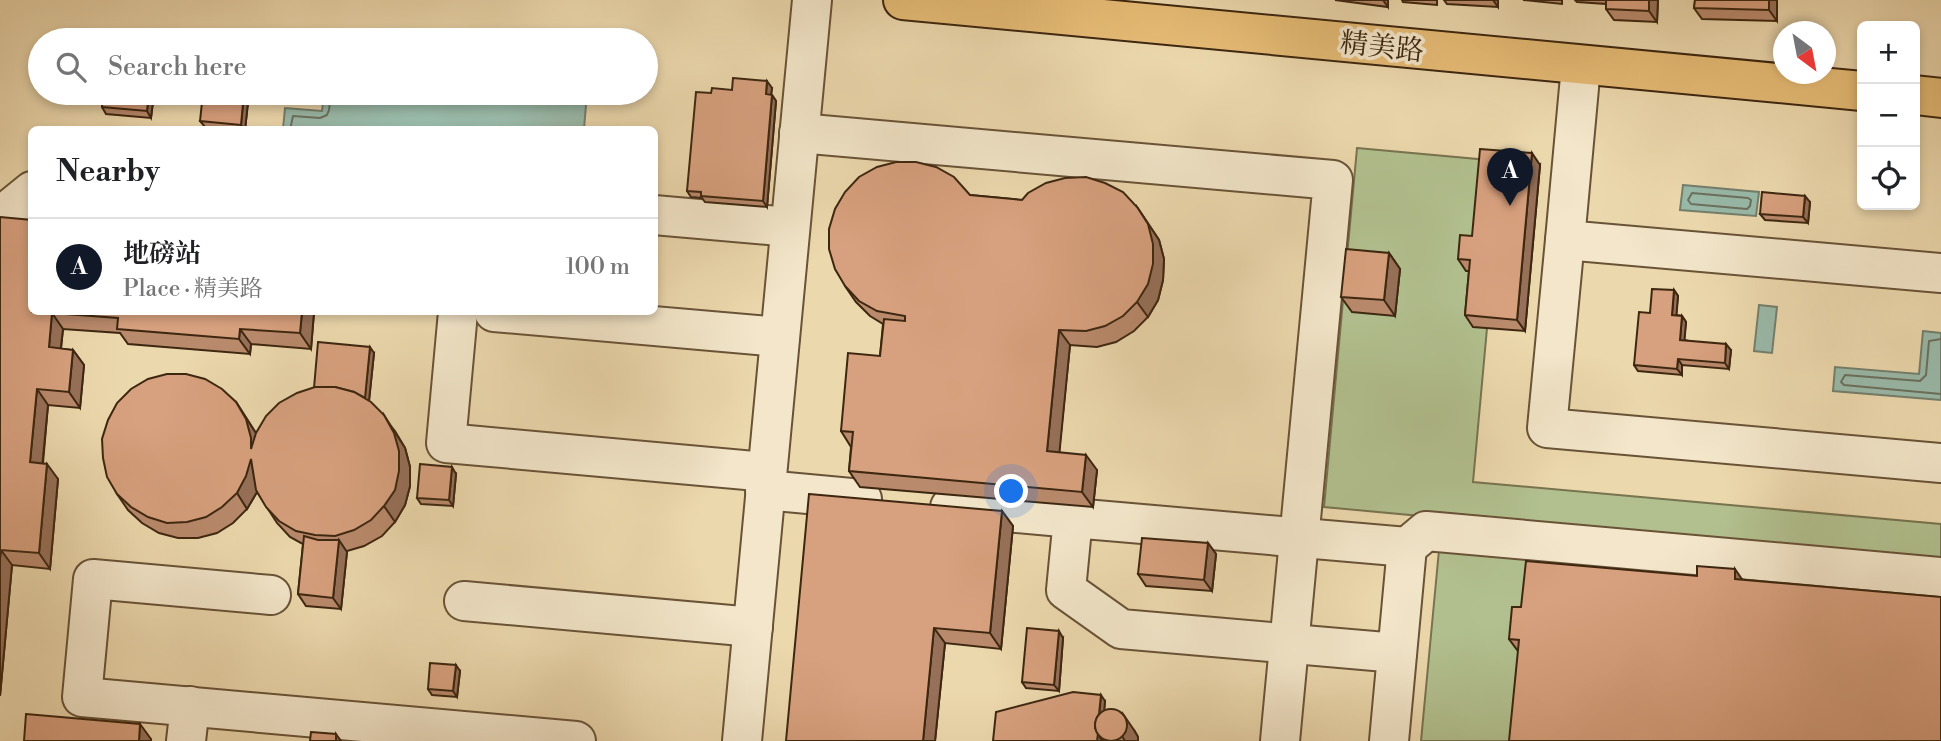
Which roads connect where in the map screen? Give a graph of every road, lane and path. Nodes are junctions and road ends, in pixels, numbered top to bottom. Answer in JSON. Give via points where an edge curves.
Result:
{"nodes":[{"id":1,"x":811,"y":0,"type":"edge"},
{"id":2,"x":902,"y":0,"type":"edge"},
{"id":3,"x":1581,"y":65,"type":"junction"},
{"id":4,"x":1857,"y":91,"type":"edge"},
{"id":5,"x":1920,"y":96,"type":"edge"},
{"id":6,"x":1941,"y":98,"type":"edge"},
{"id":7,"x":799,"y":133,"type":"junction"},
{"id":8,"x":28,"y":194,"type":"edge"},
{"id":9,"x":658,"y":215,"type":"edge"},
{"id":10,"x":0,"y":217,"type":"edge"},
{"id":11,"x":790,"y":227,"type":"junction"},
{"id":12,"x":1565,"y":240,"type":"junction"},
{"id":13,"x":1941,"y":273,"type":"edge"},
{"id":14,"x":458,"y":315,"type":"edge"},
{"id":15,"x":529,"y":315,"type":"edge"},
{"id":16,"x":780,"y":337,"type":"junction"},
{"id":17,"x":1941,"y":463,"type":"edge"},
{"id":18,"x":766,"y":481,"type":"junction"},
{"id":19,"x":1073,"y":517,"type":"junction"},
{"id":20,"x":1300,"y":538,"type":"junction"},
{"id":21,"x":1407,"y":547,"type":"junction"},
{"id":22,"x":1941,"y":577,"type":"edge"},
{"id":23,"x":271,"y":595,"type":"dead end"},
{"id":24,"x":464,"y":601,"type":"dead end"},
{"id":25,"x":752,"y":627,"type":"junction"},
{"id":26,"x":1289,"y":644,"type":"junction"},
{"id":27,"x":1397,"y":653,"type":"junction"},
{"id":28,"x":188,"y":724,"type":"edge"},
{"id":29,"x":478,"y":737,"type":"edge"},
{"id":30,"x":576,"y":741,"type":"edge"},
{"id":31,"x":742,"y":741,"type":"edge"},
{"id":32,"x":1280,"y":741,"type":"edge"},
{"id":33,"x":1389,"y":741,"type":"edge"}],
"edges":[{"from":1,"to":7,"type":"street"},
{"from":2,"to":3,"type":"main road","name":"精美路"},
{"from":3,"to":4,"type":"main road","name":"精美路"},
{"from":3,"to":12,"type":"street"},
{"from":5,"to":6,"type":"main road"},
{"from":7,"to":11,"type":"street"},
{"from":7,"to":20,"type":"street","via":[[1333,180]]},
{"from":8,"to":10,"type":"street"},
{"from":9,"to":11,"type":"street"},
{"from":11,"to":16,"type":"street"},
{"from":12,"to":13,"type":"street"},
{"from":12,"to":17,"type":"street","via":[[1548,428]]},
{"from":14,"to":18,"type":"street","via":[[446,443]]},
{"from":15,"to":16,"type":"street"},
{"from":16,"to":18,"type":"street"},
{"from":18,"to":19,"type":"street","via":[[906,503]]},
{"from":18,"to":25,"type":"street"},
{"from":19,"to":20,"type":"street"},
{"from":19,"to":26,"type":"street","via":[[1066,590],[1121,629]]},
{"from":20,"to":21,"type":"street"},
{"from":20,"to":26,"type":"street"},
{"from":21,"to":22,"type":"street","via":[[1426,531]]},
{"from":21,"to":27,"type":"street"},
{"from":23,"to":28,"type":"street","via":[[93,579],[82,697]]},
{"from":24,"to":25,"type":"street"},
{"from":25,"to":31,"type":"street"},
{"from":26,"to":27,"type":"street"},
{"from":26,"to":32,"type":"street"},
{"from":27,"to":33,"type":"street"},
{"from":28,"to":29,"type":"street"},
{"from":29,"to":30,"type":"street"}]}
